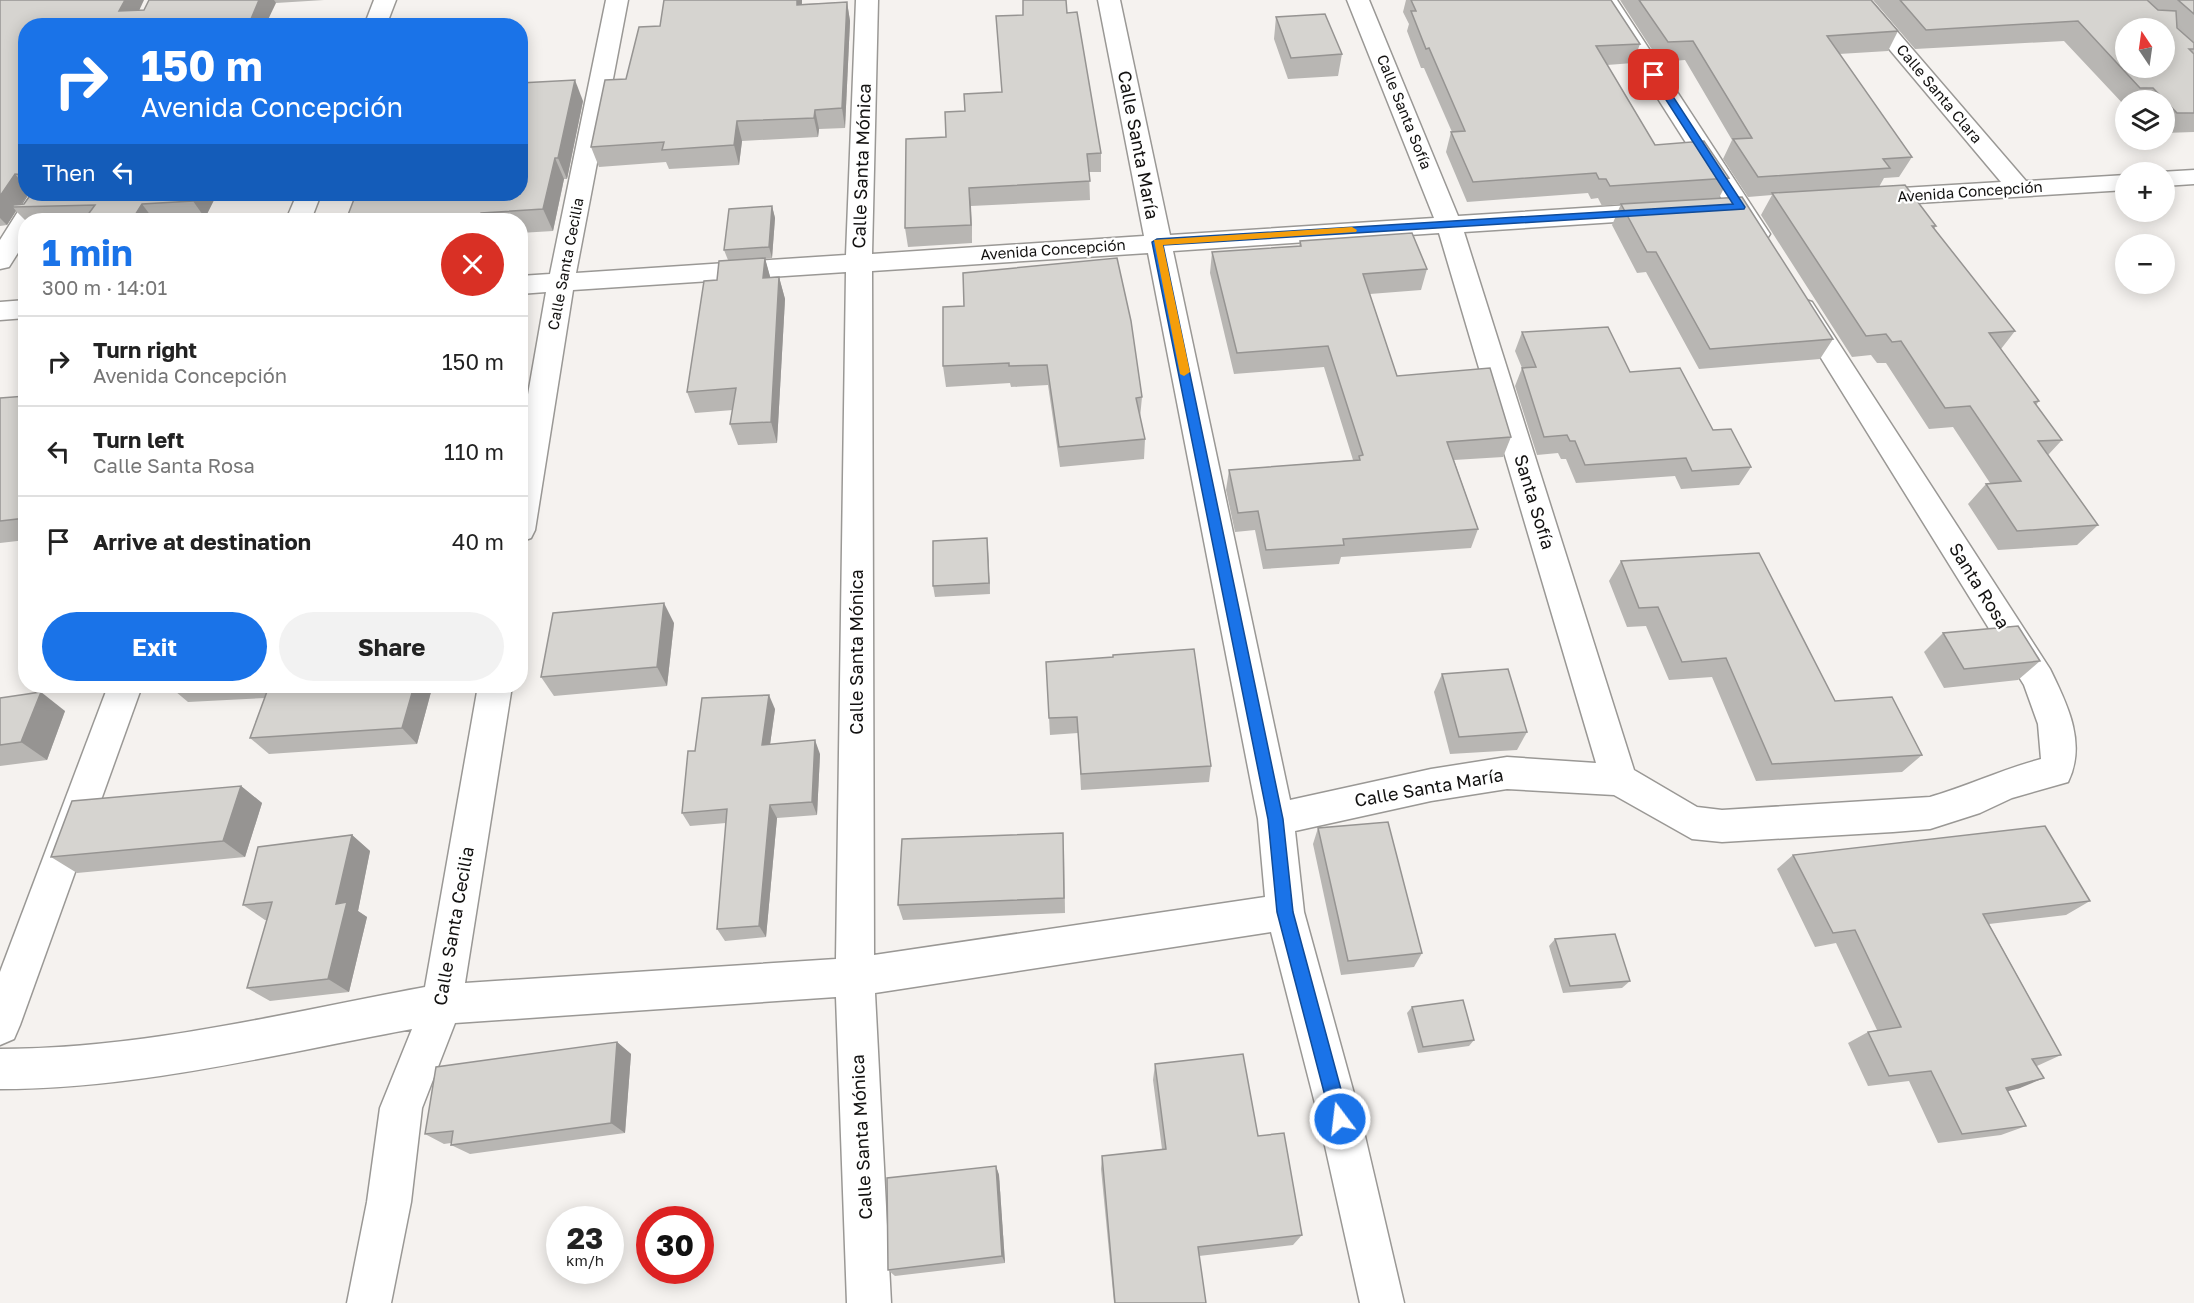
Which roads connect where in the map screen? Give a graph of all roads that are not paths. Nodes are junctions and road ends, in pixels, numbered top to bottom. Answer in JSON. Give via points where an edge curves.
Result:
{"nodes":[{"id":1,"x":385,"y":0,"type":"edge"},
{"id":2,"x":617,"y":0,"type":"edge"},
{"id":3,"x":867,"y":0,"type":"edge"},
{"id":4,"x":1110,"y":0,"type":"edge"},
{"id":5,"x":1358,"y":0,"type":"edge"},
{"id":6,"x":1606,"y":0,"type":"edge"},
{"id":7,"x":1859,"y":0,"type":"edge"},
{"id":8,"x":378,"y":18,"type":"edge"},
{"id":9,"x":2194,"y":177,"type":"edge"},
{"id":10,"x":2175,"y":178,"type":"edge"},
{"id":11,"x":2115,"y":183,"type":"edge"},
{"id":12,"x":2020,"y":189,"type":"junction"},
{"id":13,"x":1845,"y":200,"type":"edge"},
{"id":14,"x":1682,"y":210,"type":"edge"},
{"id":15,"x":1449,"y":224,"type":"junction"},
{"id":16,"x":18,"y":232,"type":"edge"},
{"id":17,"x":1157,"y":242,"type":"junction"},
{"id":18,"x":1771,"y":256,"type":"edge"},
{"id":19,"x":0,"y":261,"type":"edge"},
{"id":20,"x":859,"y":263,"type":"junction"},
{"id":21,"x":561,"y":284,"type":"junction"},
{"id":22,"x":528,"y":285,"type":"edge"},
{"id":23,"x":1789,"y":285,"type":"edge"},
{"id":24,"x":18,"y":310,"type":"edge"},
{"id":25,"x":0,"y":311,"type":"edge"},
{"id":26,"x":528,"y":482,"type":"edge"},
{"id":27,"x":122,"y":693,"type":"edge"},
{"id":28,"x":494,"y":693,"type":"edge"},
{"id":29,"x":1619,"y":780,"type":"junction"},
{"id":30,"x":1276,"y":819,"type":"junction"},
{"id":31,"x":1285,"y":912,"type":"junction"},
{"id":32,"x":855,"y":977,"type":"junction"},
{"id":33,"x":442,"y":1004,"type":"junction"},
{"id":34,"x":0,"y":1025,"type":"edge"},
{"id":35,"x":0,"y":1069,"type":"edge"},
{"id":36,"x":369,"y":1303,"type":"edge"},
{"id":37,"x":869,"y":1303,"type":"edge"},
{"id":38,"x":1382,"y":1303,"type":"edge"}],
"edges":[{"from":1,"to":8,"type":"street"},
{"from":2,"to":21,"type":"street","name":"Calle Santa Cecilia"},
{"from":3,"to":20,"type":"street","name":"Calle Santa Mónica"},
{"from":4,"to":17,"type":"street","name":"Calle Santa María"},
{"from":5,"to":15,"type":"street","name":"Calle Santa Sofía"},
{"from":6,"to":18,"type":"street"},
{"from":7,"to":12,"type":"street","name":"Calle Santa Clara"},
{"from":9,"to":10,"type":"street"},
{"from":11,"to":12,"type":"street","name":"Avenida Concepción"},
{"from":12,"to":13,"type":"street","name":"Avenida Concepción"},
{"from":14,"to":15,"type":"street","name":"Avenida Concepción"},
{"from":15,"to":17,"type":"street","name":"Avenida Concepción"},
{"from":15,"to":29,"type":"street","name":"Santa Sofía"},
{"from":16,"to":19,"type":"street"},
{"from":17,"to":20,"type":"street","name":"Avenida Concepción"},
{"from":17,"to":30,"type":"street","name":"Calle Santa María"},
{"from":20,"to":21,"type":"street","name":"Avenida Concepción"},
{"from":20,"to":32,"type":"street","name":"Calle Santa Mónica"},
{"from":21,"to":22,"type":"street","name":"Avenida Concepción"},
{"from":21,"to":26,"type":"street","name":"Calle Santa Cecilia"},
{"from":23,"to":29,"type":"street","name":"Santa Rosa","via":[[2038,679],[2061,750],[2056,771],[2006,784],[1930,813],[1722,825],[1692,823]]},
{"from":24,"to":25,"type":"street"},
{"from":27,"to":34,"type":"street"},
{"from":28,"to":33,"type":"street","name":"Calle Santa Cecilia"},
{"from":29,"to":30,"type":"street","name":"Calle Santa María","via":[[1507,773],[1431,785]]},
{"from":30,"to":31,"type":"street","name":"Calle Santa María"},
{"from":31,"to":32,"type":"street"},
{"from":31,"to":38,"type":"street","name":"Calle Santa María","via":[[1340,1119]]},
{"from":32,"to":33,"type":"street"},
{"from":32,"to":37,"type":"street","name":"Calle Santa Mónica"},
{"from":33,"to":35,"type":"street","via":[[136,1060],[54,1069]]},
{"from":33,"to":36,"type":"street","name":"Calle Santa Cecilia","via":[[401,1108],[389,1202]]}]}
